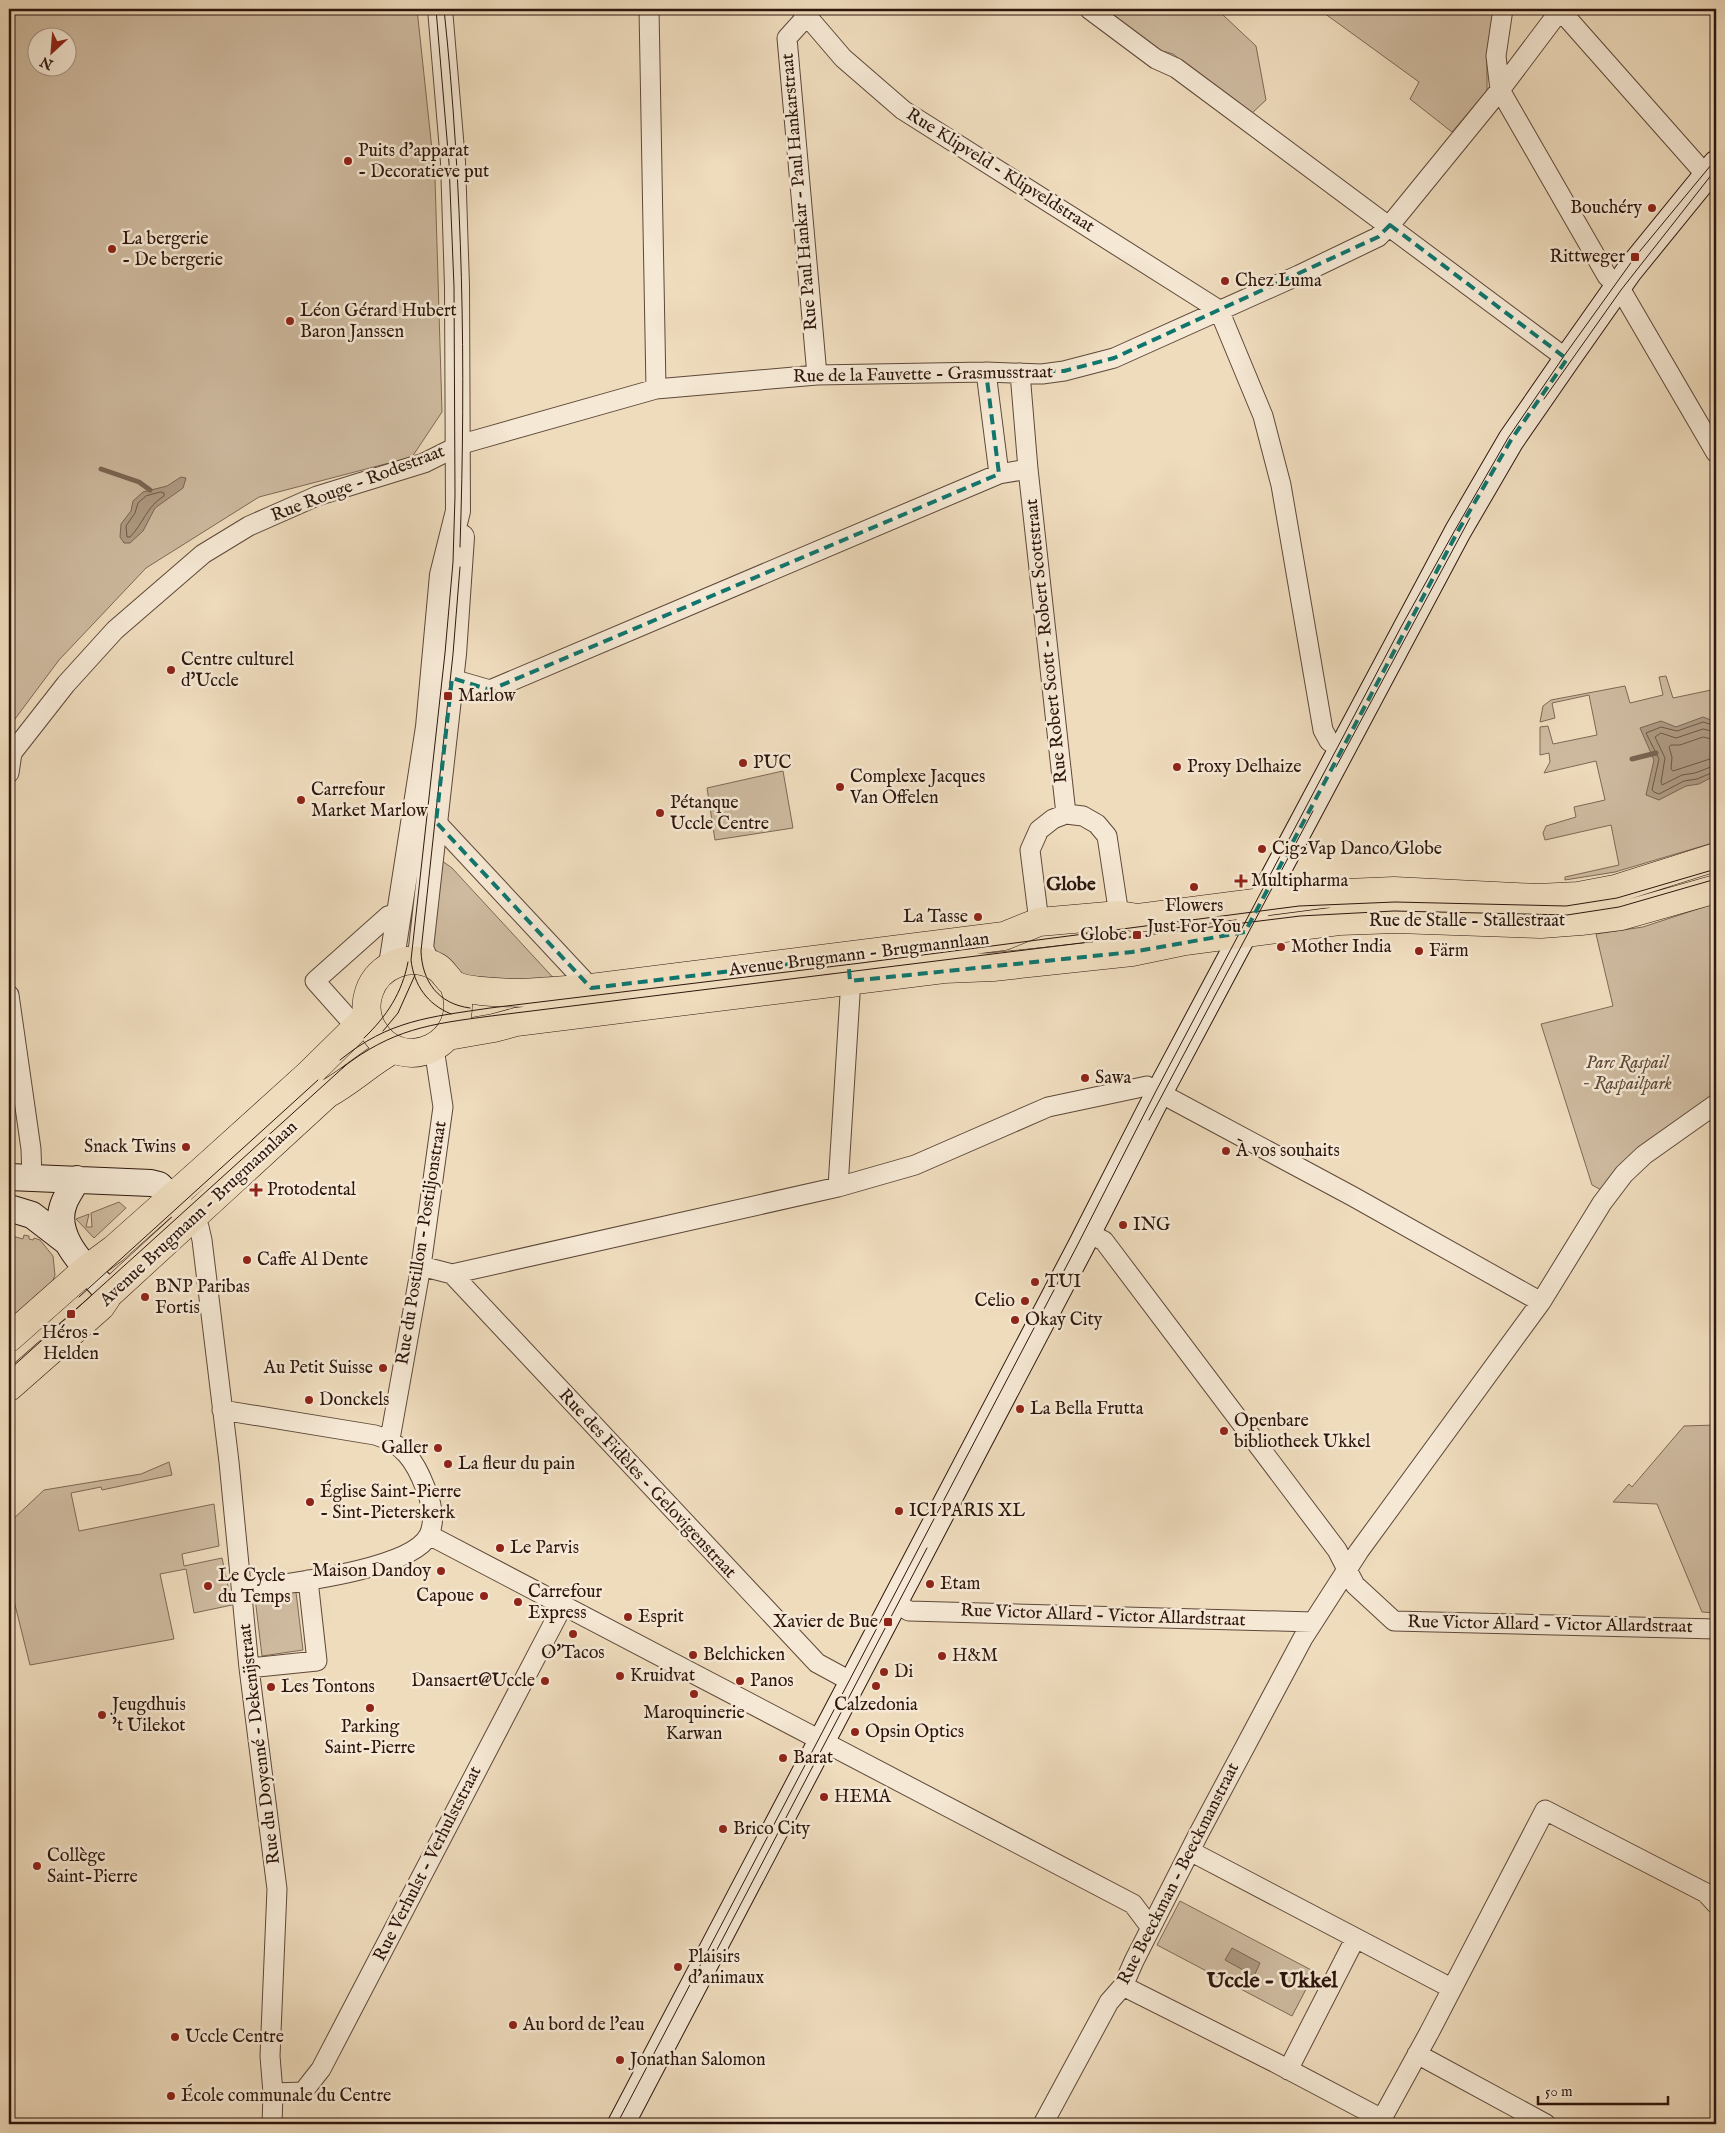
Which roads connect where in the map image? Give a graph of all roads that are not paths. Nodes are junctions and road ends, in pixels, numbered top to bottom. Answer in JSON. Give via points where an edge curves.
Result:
{"nodes":[{"id":1,"x":440,"y":9,"type":"edge"},
{"id":2,"x":649,"y":9,"type":"edge"},
{"id":3,"x":1089,"y":9,"type":"edge"},
{"id":4,"x":1503,"y":9,"type":"edge"},
{"id":5,"x":1560,"y":9,"type":"edge"},
{"id":6,"x":804,"y":13,"type":"edge"},
{"id":7,"x":1500,"y":90,"type":"junction"},
{"id":8,"x":1711,"y":170,"type":"edge"},
{"id":9,"x":1390,"y":225,"type":"junction"},
{"id":10,"x":1618,"y":286,"type":"junction"},
{"id":11,"x":1219,"y":310,"type":"junction"},
{"id":12,"x":1567,"y":359,"type":"junction"},
{"id":13,"x":986,"y":372,"type":"junction"},
{"id":14,"x":1020,"y":373,"type":"junction"},
{"id":15,"x":817,"y":375,"type":"junction"},
{"id":16,"x":656,"y":389,"type":"junction"},
{"id":17,"x":458,"y":446,"type":"junction"},
{"id":18,"x":1716,"y":453,"type":"edge"},
{"id":19,"x":1028,"y":469,"type":"junction"},
{"id":20,"x":999,"y":474,"type":"junction"},
{"id":21,"x":443,"y":676,"type":"junction"},
{"id":22,"x":1341,"y":749,"type":"junction"},
{"id":23,"x":9,"y":773,"type":"edge"},
{"id":24,"x":1066,"y":814,"type":"junction"},
{"id":25,"x":436,"y":822,"type":"junction"},
{"id":26,"x":1716,"y":857,"type":"edge"},
{"id":27,"x":1716,"y":889,"type":"edge"},
{"id":28,"x":1262,"y":901,"type":"junction"},
{"id":29,"x":400,"y":912,"type":"junction"},
{"id":30,"x":1120,"y":915,"type":"junction"},
{"id":31,"x":1039,"y":922,"type":"junction"},
{"id":32,"x":1245,"y":932,"type":"junction"},
{"id":33,"x":427,"y":962,"type":"junction"},
{"id":34,"x":391,"y":965,"type":"junction"},
{"id":35,"x":849,"y":969,"type":"junction"},
{"id":36,"x":454,"y":985,"type":"junction"},
{"id":37,"x":590,"y":988,"type":"junction"},
{"id":38,"x":9,"y":995,"type":"edge"},
{"id":39,"x":361,"y":1020,"type":"junction"},
{"id":40,"x":441,"y":1042,"type":"junction"},
{"id":41,"x":394,"y":1049,"type":"junction"},
{"id":42,"x":1159,"y":1093,"type":"junction"},
{"id":43,"x":1716,"y":1104,"type":"edge"},
{"id":44,"x":20,"y":1177,"type":"edge"},
{"id":45,"x":77,"y":1179,"type":"junction"},
{"id":46,"x":838,"y":1187,"type":"junction"},
{"id":47,"x":171,"y":1198,"type":"junction"},
{"id":48,"x":9,"y":1208,"type":"edge"},
{"id":49,"x":192,"y":1219,"type":"junction"},
{"id":50,"x":1088,"y":1233,"type":"junction"},
{"id":51,"x":67,"y":1242,"type":"junction"},
{"id":52,"x":421,"y":1266,"type":"junction"},
{"id":53,"x":87,"y":1269,"type":"junction"},
{"id":54,"x":452,"y":1274,"type":"junction"},
{"id":55,"x":110,"y":1294,"type":"junction"},
{"id":56,"x":1541,"y":1302,"type":"junction"},
{"id":57,"x":9,"y":1338,"type":"edge"},
{"id":58,"x":9,"y":1387,"type":"edge"},
{"id":59,"x":222,"y":1410,"type":"junction"},
{"id":60,"x":390,"y":1439,"type":"junction"},
{"id":61,"x":429,"y":1535,"type":"junction"},
{"id":62,"x":1347,"y":1569,"type":"junction"},
{"id":63,"x":308,"y":1580,"type":"junction"},
{"id":64,"x":243,"y":1590,"type":"junction"},
{"id":65,"x":894,"y":1602,"type":"junction"},
{"id":66,"x":562,"y":1607,"type":"junction"},
{"id":67,"x":1313,"y":1622,"type":"junction"},
{"id":68,"x":1716,"y":1629,"type":"edge"},
{"id":69,"x":249,"y":1668,"type":"junction"},
{"id":70,"x":852,"y":1682,"type":"junction"},
{"id":71,"x":822,"y":1740,"type":"junction"},
{"id":72,"x":1190,"y":1851,"type":"junction"},
{"id":73,"x":1133,"y":1904,"type":"junction"},
{"id":74,"x":1163,"y":1904,"type":"junction"},
{"id":75,"x":1716,"y":1904,"type":"edge"},
{"id":76,"x":1151,"y":1928,"type":"junction"},
{"id":77,"x":1355,"y":1939,"type":"junction"},
{"id":78,"x":1123,"y":1986,"type":"junction"},
{"id":79,"x":1451,"y":1988,"type":"junction"},
{"id":80,"x":1418,"y":2054,"type":"junction"},
{"id":81,"x":1288,"y":2070,"type":"junction"},
{"id":82,"x":273,"y":2093,"type":"junction"},
{"id":83,"x":1381,"y":2122,"type":"edge"},
{"id":84,"x":272,"y":2124,"type":"edge"},
{"id":85,"x":621,"y":2124,"type":"edge"},
{"id":86,"x":1044,"y":2124,"type":"edge"},
{"id":87,"x":1546,"y":2124,"type":"edge"}],
"edges":[{"from":1,"to":17,"type":"street","via":[[453,162]]},
{"from":2,"to":16,"type":"street"},
{"from":3,"to":9,"type":"street","via":[[1156,58],[1176,68]]},
{"from":4,"to":7,"type":"street","via":[[1496,56]]},
{"from":5,"to":7,"type":"street","name":"Rue de la Fauvette - Grasmusstraat"},
{"from":5,"to":8,"type":"street"},
{"from":6,"to":11,"type":"street","name":"Rue Klipveld - Klipveldstraat","via":[[842,58],[902,110]]},
{"from":6,"to":15,"type":"street","name":"Rue Paul Hankar - Paul Hankarstraat","via":[[787,38]]},
{"from":7,"to":9,"type":"street","name":"Rue de la Fauvette - Grasmusstraat"},
{"from":7,"to":10,"type":"street","via":[[1607,276]]},
{"from":8,"to":10,"type":"main road"},
{"from":9,"to":11,"type":"street","name":"Rue de la Fauvette - Grasmusstraat","via":[[1378,237]]},
{"from":9,"to":12,"type":"street"},
{"from":10,"to":12,"type":"main road"},
{"from":10,"to":18,"type":"street"},
{"from":11,"to":14,"type":"street","name":"Rue de la Fauvette - Grasmusstraat","via":[[1114,358],[1064,372]]},
{"from":11,"to":22,"type":"street","via":[[1262,416],[1281,485],[1323,730],[1329,740]]},
{"from":12,"to":22,"type":"main road","via":[[1499,459]]},
{"from":13,"to":14,"type":"street","name":"Rue de la Fauvette - Grasmusstraat"},
{"from":13,"to":15,"type":"street","name":"Rue de la Fauvette - Grasmusstraat"},
{"from":13,"to":20,"type":"street"},
{"from":14,"to":19,"type":"street","name":"Rue Robert Scott - Robert Scottstraat"},
{"from":15,"to":16,"type":"street","name":"Rue de la Fauvette - Grasmusstraat"},
{"from":16,"to":17,"type":"street","name":"Rue de la Fauvette - Grasmusstraat"},
{"from":17,"to":21,"type":"street","via":[[458,511],[442,575]]},
{"from":17,"to":23,"type":"street","name":"Rue Rouge - Rodestraat","via":[[424,463],[316,496],[248,526],[203,554],[115,630],[66,684],[12,753]]},
{"from":19,"to":20,"type":"street"},
{"from":19,"to":24,"type":"street","name":"Rue Robert Scott - Robert Scottstraat"},
{"from":20,"to":21,"type":"street","via":[[490,690]]},
{"from":21,"to":25,"type":"street"},
{"from":21,"to":29,"type":"street"},
{"from":22,"to":28,"type":"main road"},
{"from":24,"to":30,"type":"street","via":[[1083,816],[1108,836]]},
{"from":24,"to":31,"type":"street","via":[[1039,830],[1030,850]]},
{"from":25,"to":33,"type":"street","via":[[421,948]]},
{"from":25,"to":37,"type":"street"},
{"from":26,"to":28,"type":"main road","name":"Rue de Stalle - Stallestraat","via":[[1615,889],[1578,896],[1538,898],[1394,891]]},
{"from":27,"to":32,"type":"main road","name":"Rue de Stalle - Stallestraat","via":[[1621,916],[1581,921],[1541,924],[1396,919],[1339,921]]},
{"from":28,"to":30,"type":"main road","name":"Avenue Brugmann - Brugmannlaan","via":[[1138,918]]},
{"from":28,"to":32,"type":"main road"},
{"from":29,"to":34,"type":"street"},
{"from":29,"to":39,"type":"street","via":[[388,916],[315,981]]},
{"from":30,"to":31,"type":"main road","name":"Avenue Brugmann - Brugmannlaan"},
{"from":31,"to":35,"type":"main road","name":"Avenue Brugmann - Brugmannlaan","via":[[1004,936]]},
{"from":32,"to":35,"type":"main road","name":"Avenue Brugmann - Brugmannlaan","via":[[1132,952],[993,967]]},
{"from":32,"to":42,"type":"main road"},
{"from":33,"to":34,"type":"main road","via":[[409,960]]},
{"from":33,"to":36,"type":"main road","via":[[443,971]]},
{"from":34,"to":39,"type":"main road","via":[[377,976],[371,986]]},
{"from":35,"to":37,"type":"main road","name":"Avenue Brugmann - Brugmannlaan"},
{"from":35,"to":40,"type":"main road","name":"Avenue Brugmann - Brugmannlaan","via":[[516,1022]]},
{"from":35,"to":46,"type":"street"},
{"from":36,"to":37,"type":"main road","name":"Avenue Brugmann - Brugmannlaan","via":[[502,993]]},
{"from":36,"to":40,"type":"main road","via":[[459,1001],[458,1014],[454,1026]]},
{"from":38,"to":44,"type":"street","via":[[32,1149]]},
{"from":39,"to":41,"type":"main road"},
{"from":39,"to":47,"type":"main road","name":"Avenue Brugmann - Brugmannlaan","via":[[307,1076]]},
{"from":40,"to":41,"type":"main road","name":"Avenue Brugmann - Brugmannlaan","via":[[417,1052]]},
{"from":40,"to":52,"type":"street","name":"Rue du Postillon - Postiljonstraat","via":[[443,1107]]},
{"from":41,"to":49,"type":"main road","name":"Avenue Brugmann - Brugmannlaan","via":[[364,1066],[327,1094]]},
{"from":42,"to":46,"type":"street","via":[[1147,1086],[1048,1106],[915,1165]]},
{"from":42,"to":50,"type":"main road"},
{"from":42,"to":56,"type":"street"},
{"from":43,"to":56,"type":"street","name":"Rue Beeckman - Beeckmanstraat","via":[[1644,1155],[1624,1174],[1602,1203]]},
{"from":44,"to":45,"type":"main road"},
{"from":45,"to":47,"type":"main road","via":[[151,1183],[159,1185]]},
{"from":45,"to":51,"type":"main road","via":[[63,1204],[62,1219]]},
{"from":46,"to":54,"type":"street"},
{"from":47,"to":49,"type":"main road"},
{"from":47,"to":53,"type":"main road","name":"Avenue Brugmann - Brugmannlaan"},
{"from":48,"to":51,"type":"main road","via":[[32,1215]]},
{"from":49,"to":55,"type":"main road","name":"Avenue Brugmann - Brugmannlaan"},
{"from":49,"to":59,"type":"street","name":"Rue du Doyenné - Dekenijstraat","via":[[201,1231]]},
{"from":50,"to":62,"type":"street","name":"Rue Victor Allard - Victor Allardstraat","via":[[1104,1241],[1338,1550]]},
{"from":50,"to":65,"type":"main road"},
{"from":51,"to":53,"type":"main road"},
{"from":52,"to":54,"type":"street"},
{"from":52,"to":60,"type":"street","name":"Rue du Postillon - Postiljonstraat"},
{"from":53,"to":55,"type":"main road"},
{"from":53,"to":57,"type":"main road","name":"Avenue Brugmann - Brugmannlaan"},
{"from":54,"to":70,"type":"street","name":"Rue des Fidèles - Gelovigenstraat","via":[[818,1663]]},
{"from":55,"to":58,"type":"main road","name":"Avenue Brugmann - Brugmannlaan","via":[[101,1306]]},
{"from":56,"to":62,"type":"street","name":"Rue Beeckman - Beeckmanstraat"},
{"from":59,"to":60,"type":"street"},
{"from":59,"to":64,"type":"street","name":"Rue du Doyenné - Dekenijstraat"},
{"from":60,"to":61,"type":"street","via":[[406,1452],[419,1471],[433,1516]]},
{"from":61,"to":63,"type":"street","via":[[399,1558],[369,1568]]},
{"from":61,"to":66,"type":"street"},
{"from":62,"to":67,"type":"street","name":"Rue Beeckman - Beeckmanstraat"},
{"from":62,"to":68,"type":"street","name":"Rue Victor Allard - Victor Allardstraat","via":[[1355,1585],[1394,1621]]},
{"from":63,"to":64,"type":"street"},
{"from":63,"to":69,"type":"street","via":[[317,1660]]},
{"from":64,"to":69,"type":"street","name":"Rue du Doyenné - Dekenijstraat"},
{"from":65,"to":67,"type":"street","name":"Rue Victor Allard - Victor Allardstraat","via":[[909,1611]]},
{"from":65,"to":70,"type":"main road"},
{"from":66,"to":71,"type":"street"},
{"from":66,"to":82,"type":"street","name":"Rue Verhulst - Verhulststraat","via":[[321,2069],[303,2092]]},
{"from":67,"to":72,"type":"street","name":"Rue Beeckman - Beeckmanstraat"},
{"from":69,"to":82,"type":"street","name":"Rue du Doyenné - Dekenijstraat","via":[[277,1889],[270,2068]]},
{"from":70,"to":71,"type":"main road"},
{"from":71,"to":73,"type":"street"},
{"from":71,"to":85,"type":"main road"},
{"from":72,"to":74,"type":"street","name":"Rue Beeckman - Beeckmanstraat"},
{"from":72,"to":77,"type":"street"},
{"from":73,"to":74,"type":"street"},
{"from":73,"to":76,"type":"street"},
{"from":74,"to":76,"type":"street","name":"Rue Beeckman - Beeckmanstraat"},
{"from":75,"to":79,"type":"street","via":[[1706,1893],[1545,1810]]},
{"from":76,"to":78,"type":"street","name":"Rue Beeckman - Beeckmanstraat"},
{"from":77,"to":79,"type":"street"},
{"from":77,"to":81,"type":"street"},
{"from":78,"to":81,"type":"street"},
{"from":78,"to":86,"type":"street","name":"Rue Beeckman - Beeckmanstraat","via":[[1109,2002]]},
{"from":79,"to":80,"type":"street"},
{"from":80,"to":83,"type":"street"},
{"from":80,"to":87,"type":"street"},
{"from":81,"to":83,"type":"street"},
{"from":82,"to":84,"type":"street","name":"Rue du Doyenné - Dekenijstraat"}]}
